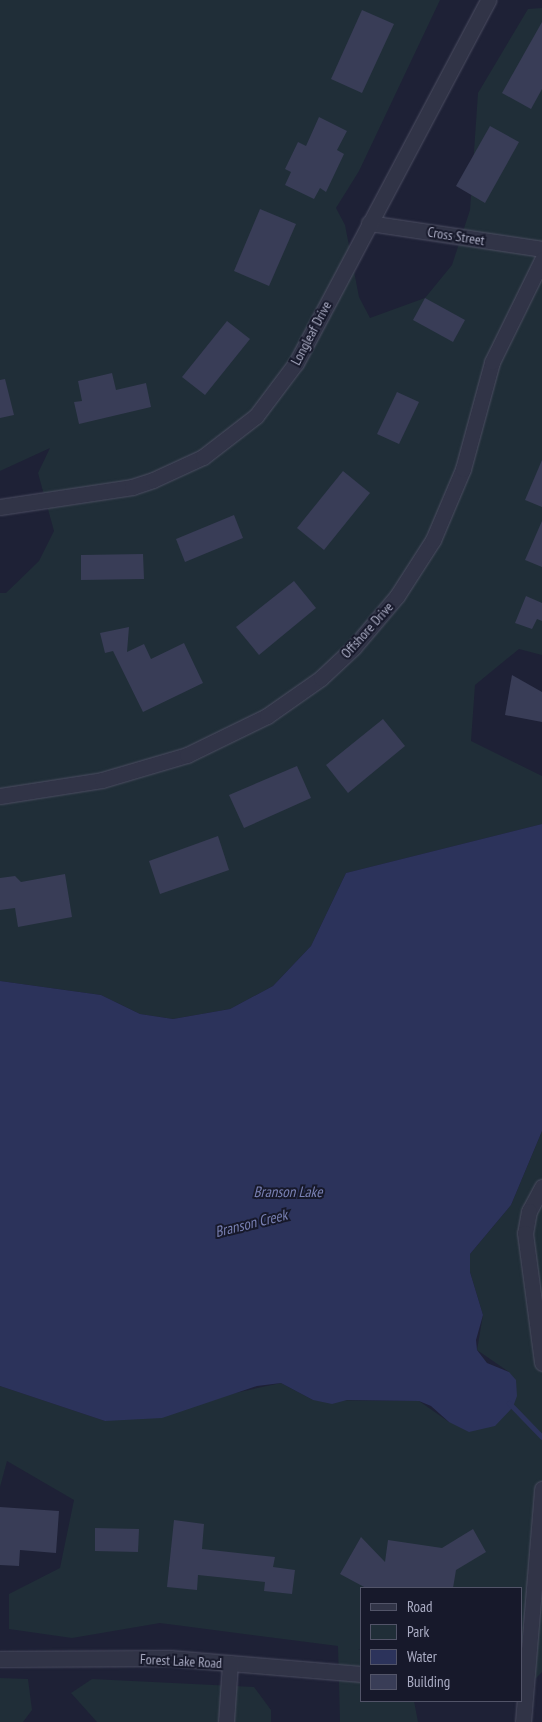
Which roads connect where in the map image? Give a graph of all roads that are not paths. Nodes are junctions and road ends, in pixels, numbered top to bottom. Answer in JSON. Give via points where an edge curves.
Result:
{"nodes":[{"id":1,"x":488,"y":0,"type":"edge"},
{"id":2,"x":369,"y":223,"type":"junction"},
{"id":3,"x":542,"y":250,"type":"edge"},
{"id":4,"x":542,"y":260,"type":"edge"},
{"id":5,"x":0,"y":507,"type":"edge"},
{"id":6,"x":0,"y":796,"type":"edge"},
{"id":7,"x":542,"y":1187,"type":"edge"},
{"id":8,"x":542,"y":1363,"type":"edge"},
{"id":9,"x":542,"y":1489,"type":"edge"},
{"id":10,"x":0,"y":1659,"type":"edge"},
{"id":11,"x":230,"y":1664,"type":"junction"},
{"id":12,"x":360,"y":1674,"type":"edge"},
{"id":13,"x":523,"y":1688,"type":"edge"},
{"id":14,"x":226,"y":1722,"type":"edge"},
{"id":15,"x":523,"y":1722,"type":"edge"}],
"edges":[{"from":1,"to":2,"type":"street","name":"Longleaf Drive"},
{"from":2,"to":3,"type":"street","name":"Cross Street"},
{"from":2,"to":5,"type":"street","name":"Longleaf Drive","via":[[296,363],[256,416],[231,438],[174,472],[132,487]]},
{"from":4,"to":6,"type":"street","name":"Offshore Drive","via":[[492,362],[464,469],[433,540],[397,596],[354,647],[322,678],[267,716],[187,755],[102,780]]},
{"from":7,"to":8,"type":"street","via":[[528,1212],[525,1233]]},
{"from":9,"to":13,"type":"street"},
{"from":10,"to":11,"type":"street","name":"Forest Lake Road","via":[[170,1658]]},
{"from":11,"to":12,"type":"street","name":"Forest Lake Road"},
{"from":11,"to":14,"type":"street"},
{"from":13,"to":15,"type":"street"}]}
